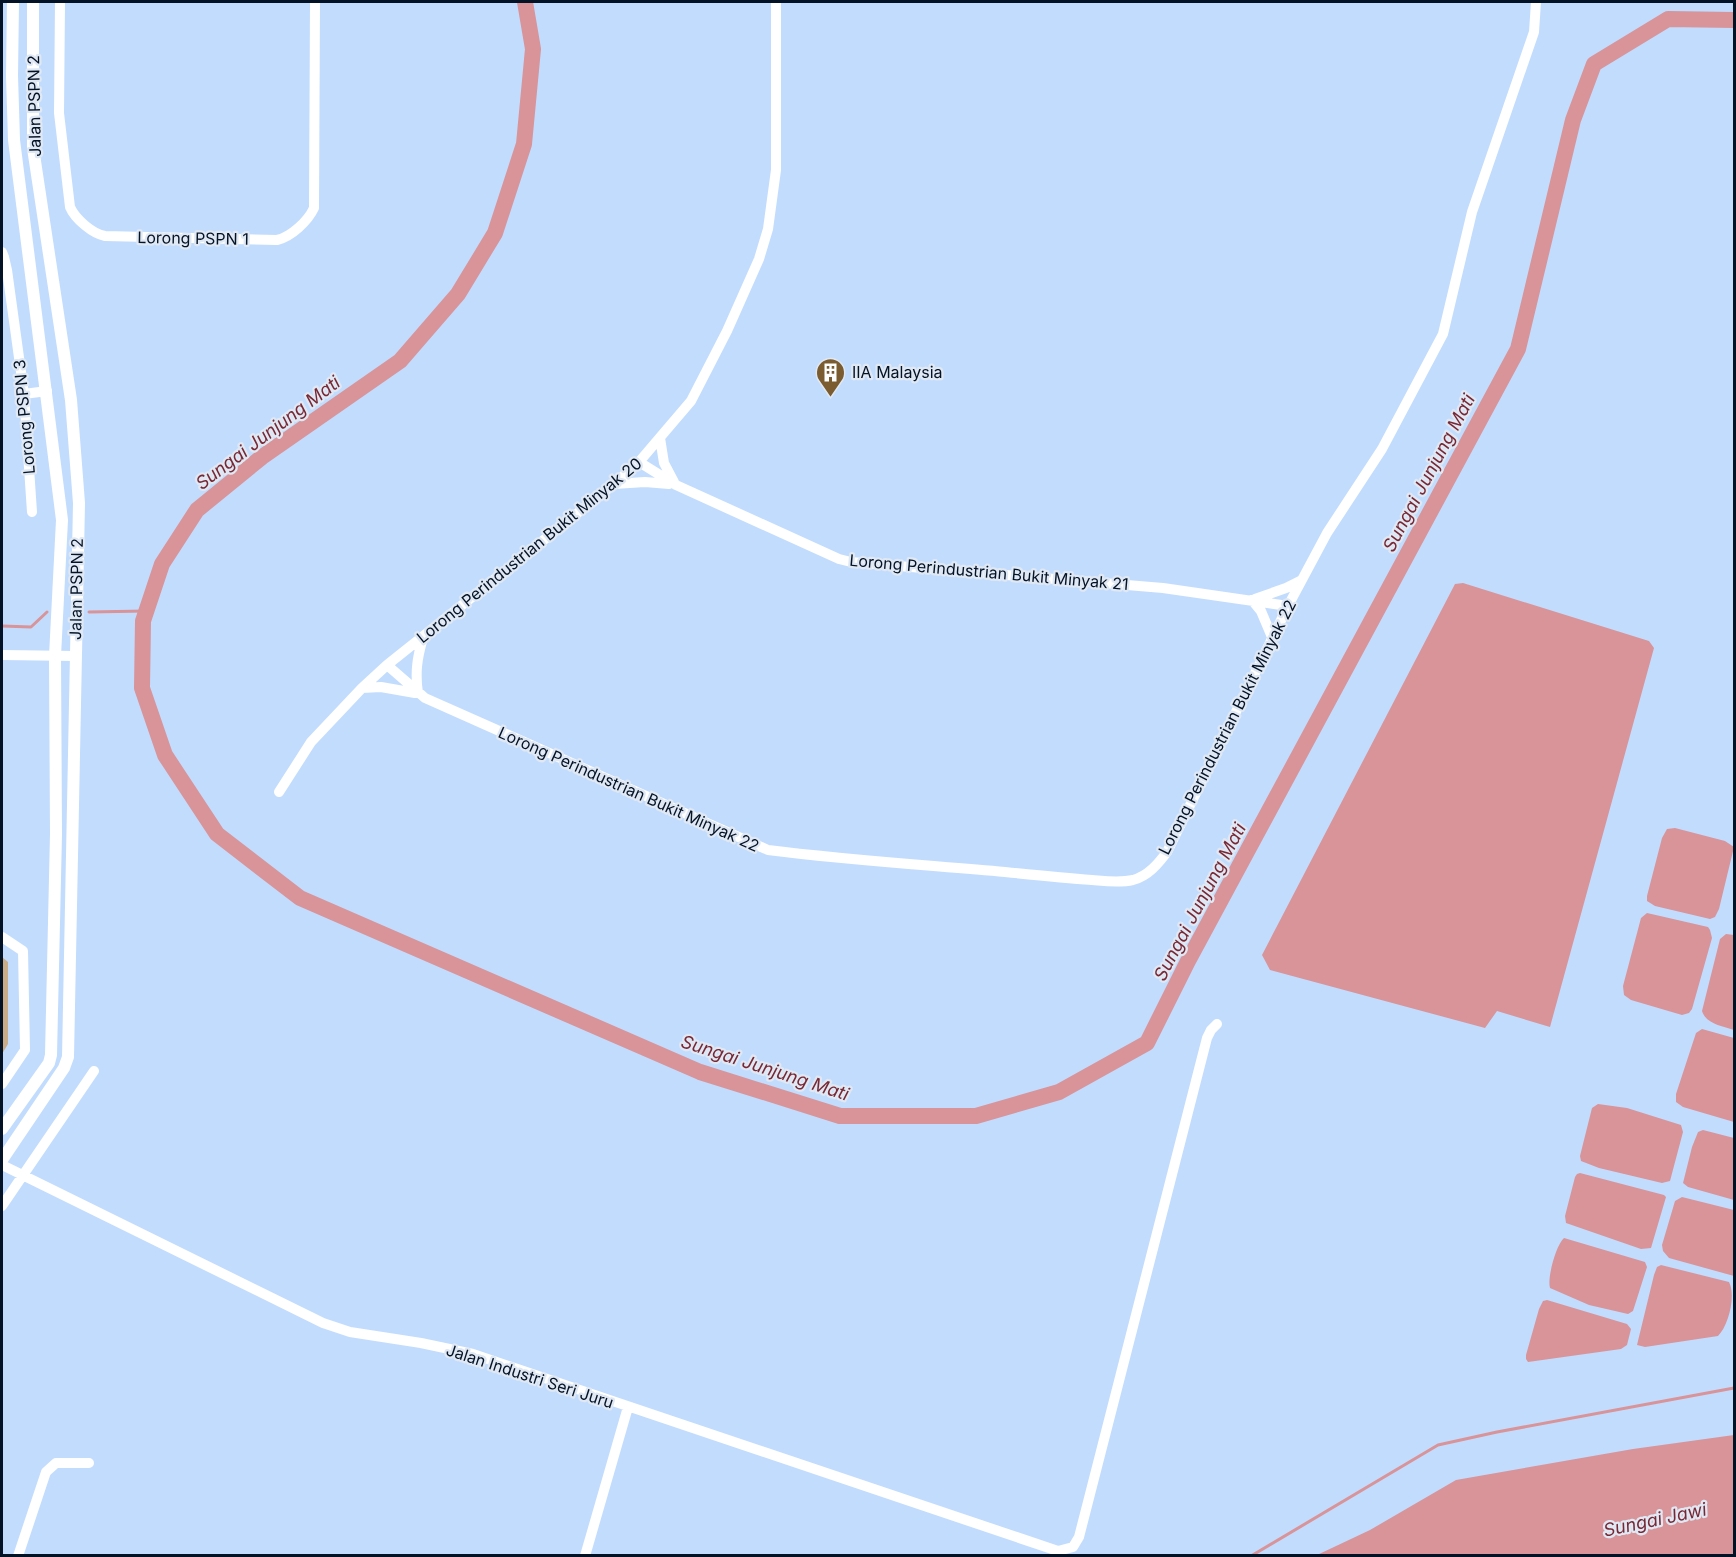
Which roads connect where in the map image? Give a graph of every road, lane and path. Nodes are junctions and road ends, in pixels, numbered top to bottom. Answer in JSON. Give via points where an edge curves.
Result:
{"nodes":[{"id":1,"x":13,"y":2,"type":"edge"},
{"id":2,"x":33,"y":2,"type":"edge"},
{"id":3,"x":60,"y":2,"type":"edge"},
{"id":4,"x":315,"y":2,"type":"edge"},
{"id":5,"x":776,"y":2,"type":"edge"},
{"id":6,"x":1536,"y":2,"type":"edge"},
{"id":7,"x":2,"y":252,"type":"edge"},
{"id":8,"x":47,"y":391,"type":"junction"},
{"id":9,"x":24,"y":394,"type":"junction"},
{"id":10,"x":660,"y":438,"type":"junction"},
{"id":11,"x":639,"y":462,"type":"junction"},
{"id":12,"x":614,"y":484,"type":"junction"},
{"id":13,"x":676,"y":485,"type":"junction"},
{"id":14,"x":32,"y":512,"type":"dead end"},
{"id":15,"x":1302,"y":579,"type":"junction"},
{"id":16,"x":1252,"y":600,"type":"junction"},
{"id":17,"x":1288,"y":606,"type":"junction"},
{"id":18,"x":423,"y":637,"type":"junction"},
{"id":19,"x":1272,"y":637,"type":"junction"},
{"id":20,"x":2,"y":655,"type":"edge"},
{"id":21,"x":56,"y":656,"type":"junction"},
{"id":22,"x":75,"y":656,"type":"junction"},
{"id":23,"x":387,"y":665,"type":"junction"},
{"id":24,"x":362,"y":688,"type":"junction"},
{"id":25,"x":418,"y":693,"type":"junction"},
{"id":26,"x":279,"y":792,"type":"dead end"},
{"id":27,"x":2,"y":937,"type":"edge"},
{"id":28,"x":1217,"y":1024,"type":"dead end"},
{"id":29,"x":94,"y":1071,"type":"dead end"},
{"id":30,"x":2,"y":1084,"type":"edge"},
{"id":31,"x":2,"y":1130,"type":"edge"},
{"id":32,"x":2,"y":1162,"type":"edge"},
{"id":33,"x":22,"y":1175,"type":"junction"},
{"id":34,"x":2,"y":1206,"type":"edge"},
{"id":35,"x":627,"y":1407,"type":"junction"},
{"id":36,"x":89,"y":1463,"type":"dead end"},
{"id":37,"x":18,"y":1556,"type":"edge"},
{"id":38,"x":585,"y":1556,"type":"edge"}],
"edges":[{"from":1,"to":8,"type":"street","name":"Jalan PSPN 2","via":[[14,140]]},
{"from":2,"to":22,"type":"street","name":"Jalan PSPN 2","via":[[33,148],[71,400],[78,503]]},
{"from":3,"to":4,"type":"street","name":"Lorong PSPN 1","via":[[59,113],[73,214],[98,235],[105,236],[277,240],[310,217],[314,208]]},
{"from":5,"to":10,"type":"street","name":"Lorong Perindustrian Bukit Minyak 20","via":[[776,170],[768,229],[747,288],[691,401]]},
{"from":6,"to":15,"type":"street","name":"Lorong Perindustrian Bukit Minyak 22","via":[[1534,32],[1473,212],[1443,334],[1382,449]]},
{"from":7,"to":9,"type":"street","name":"Lorong PSPN 3"},
{"from":8,"to":9,"type":"street"},
{"from":8,"to":21,"type":"street","name":"Jalan PSPN 2","via":[[62,520]]},
{"from":9,"to":14,"type":"street","name":"Lorong PSPN 3"},
{"from":10,"to":11,"type":"street","name":"Lorong Perindustrian Bukit Minyak 20"},
{"from":10,"to":13,"type":"street","via":[[664,463]]},
{"from":11,"to":12,"type":"street","name":"Lorong Perindustrian Bukit Minyak 20"},
{"from":11,"to":13,"type":"street","name":"Lorong Perindustrian Bukit Minyak 21"},
{"from":12,"to":13,"type":"street"},
{"from":12,"to":18,"type":"street","name":"Lorong Perindustrian Bukit Minyak 20"},
{"from":13,"to":16,"type":"street","name":"Lorong Perindustrian Bukit Minyak 21","via":[[851,562],[1123,584]]},
{"from":15,"to":16,"type":"street"},
{"from":15,"to":17,"type":"street","name":"Lorong Perindustrian Bukit Minyak 22"},
{"from":16,"to":17,"type":"street","name":"Lorong Perindustrian Bukit Minyak 21"},
{"from":16,"to":19,"type":"street"},
{"from":17,"to":19,"type":"street","name":"Lorong Perindustrian Bukit Minyak 22"},
{"from":18,"to":23,"type":"street","name":"Lorong Perindustrian Bukit Minyak 20"},
{"from":18,"to":25,"type":"street","via":[[415,676]]},
{"from":19,"to":25,"type":"street","name":"Lorong Perindustrian Bukit Minyak 22","via":[[1167,852],[1149,873],[1122,882],[768,850]]},
{"from":20,"to":21,"type":"street"},
{"from":21,"to":22,"type":"street"},
{"from":21,"to":31,"type":"street","name":"Jalan PSPN 2","via":[[51,1055]]},
{"from":22,"to":32,"type":"street","name":"Jalan PSPN 2","via":[[68,1057]]},
{"from":23,"to":24,"type":"street","name":"Lorong Perindustrian Bukit Minyak 20"},
{"from":23,"to":25,"type":"street","name":"Lorong Perindustrian Bukit Minyak 22"},
{"from":24,"to":25,"type":"street"},
{"from":24,"to":26,"type":"street","name":"Lorong Perindustrian Bukit Minyak 20","via":[[311,742]]},
{"from":27,"to":30,"type":"street","via":[[23,951],[25,1050]]},
{"from":28,"to":35,"type":"street","name":"Jalan Industri Seri Juru","via":[[1207,1038],[1080,1537],[1073,1547],[1058,1551]]},
{"from":29,"to":33,"type":"street"},
{"from":32,"to":33,"type":"street","name":"Jalan Industri Seri Juru"},
{"from":33,"to":34,"type":"street"},
{"from":33,"to":35,"type":"street","name":"Jalan Industri Seri Juru","via":[[323,1323],[350,1332],[472,1354]]},
{"from":35,"to":38,"type":"street"},
{"from":36,"to":37,"type":"street","via":[[57,1463],[45,1472]]}]}
